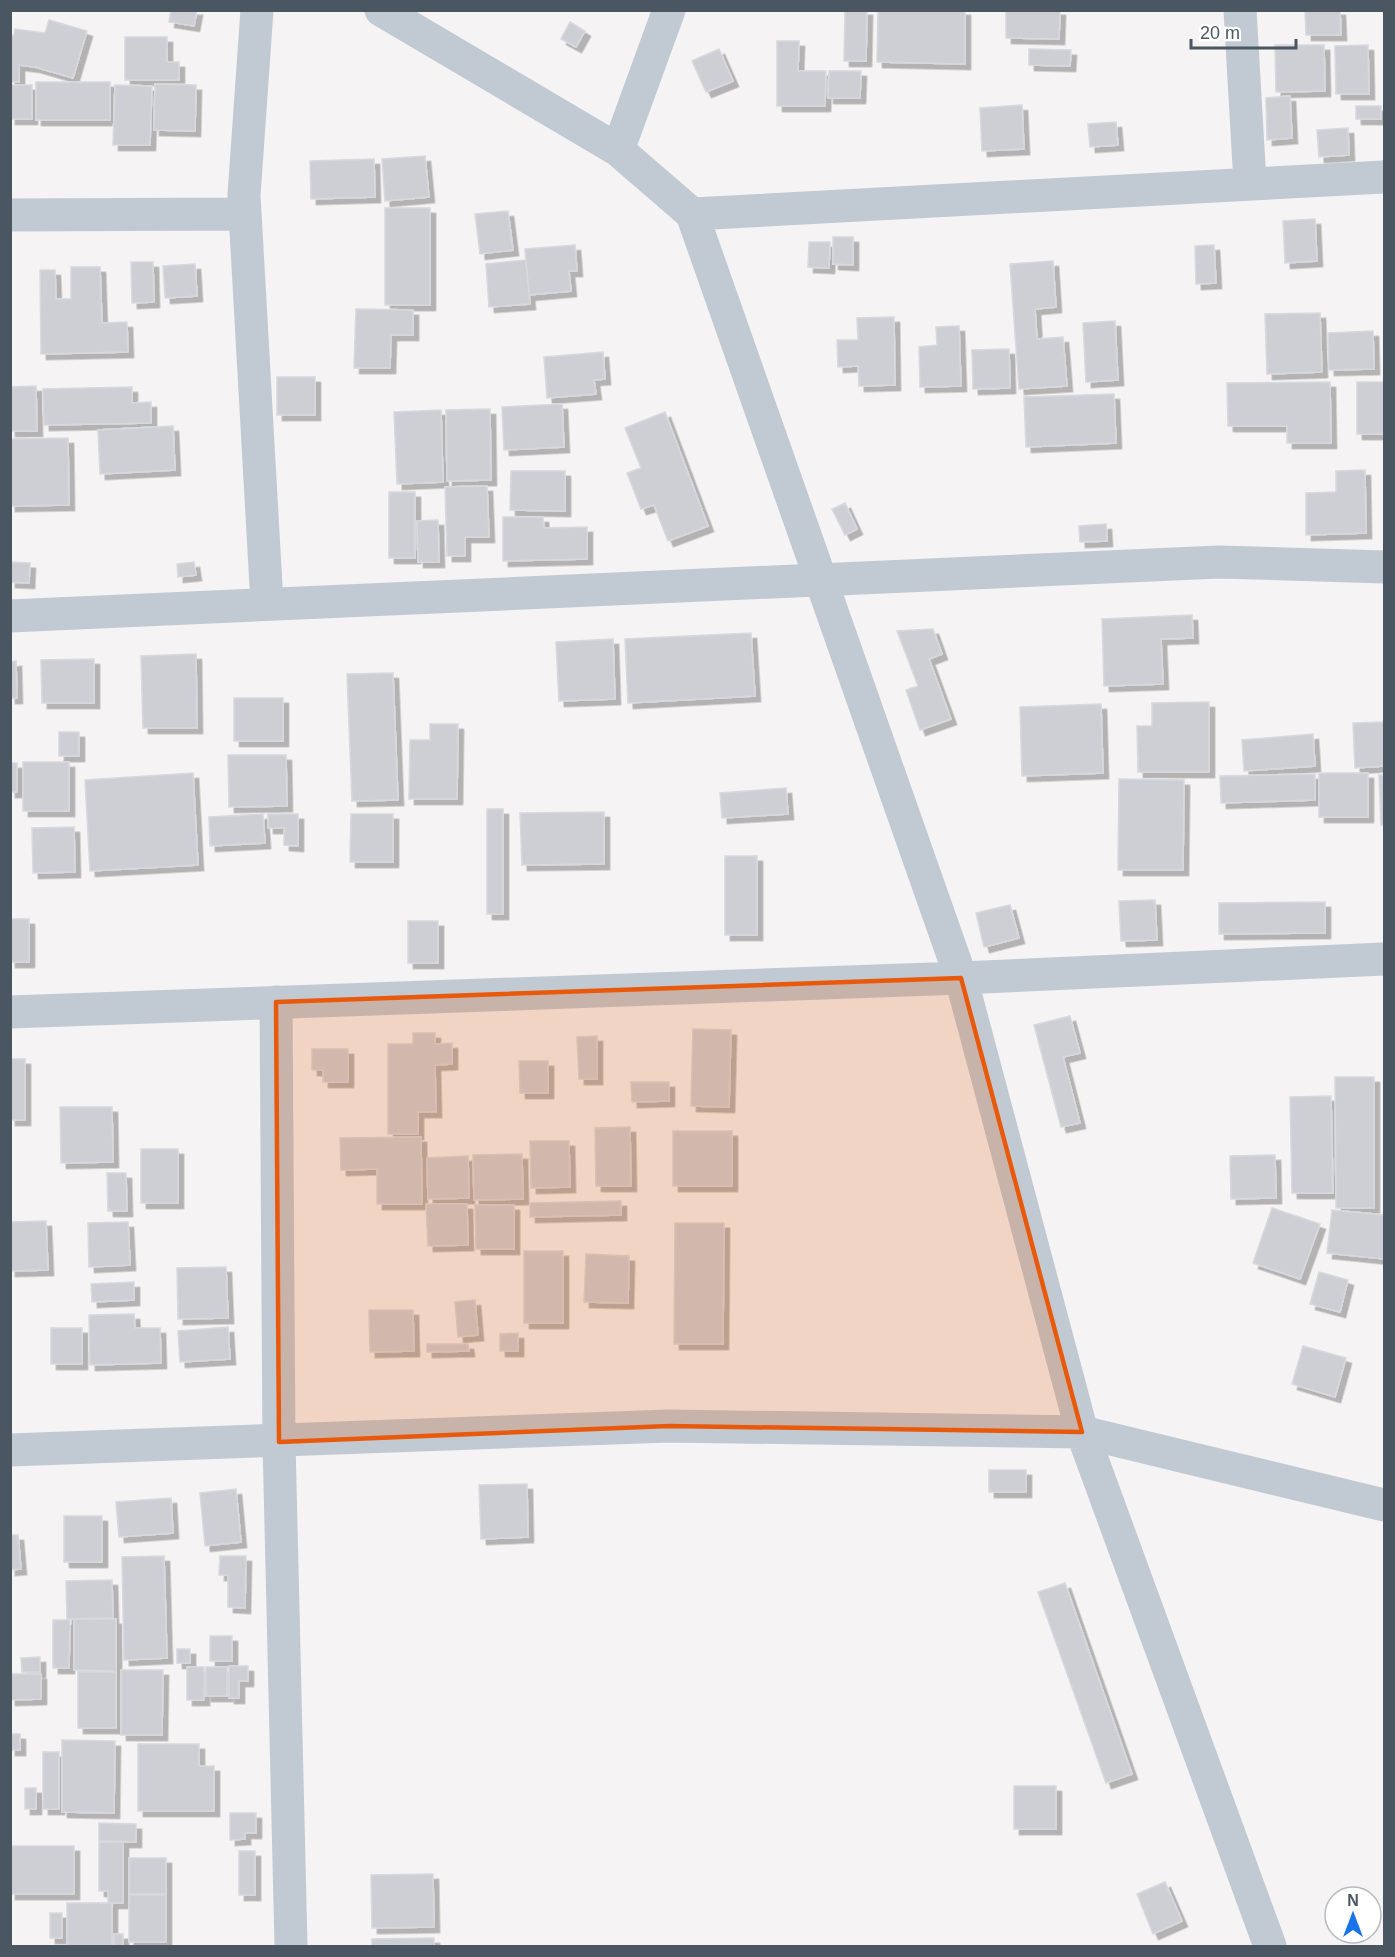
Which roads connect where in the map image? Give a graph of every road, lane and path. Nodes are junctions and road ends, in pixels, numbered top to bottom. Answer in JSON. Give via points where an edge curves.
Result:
{"nodes":[{"id":1,"x":257,"y":10,"type":"edge"},
{"id":2,"x":381,"y":10,"type":"edge"},
{"id":3,"x":669,"y":10,"type":"edge"},
{"id":4,"x":1240,"y":10,"type":"edge"},
{"id":5,"x":618,"y":150,"type":"junction"},
{"id":6,"x":1384,"y":177,"type":"edge"},
{"id":7,"x":1250,"y":183,"type":"junction"},
{"id":8,"x":245,"y":214,"type":"junction"},
{"id":9,"x":692,"y":214,"type":"junction"},
{"id":10,"x":10,"y":215,"type":"edge"},
{"id":11,"x":1384,"y":567,"type":"edge"},
{"id":12,"x":821,"y":580,"type":"junction"},
{"id":13,"x":267,"y":604,"type":"junction"},
{"id":14,"x":10,"y":616,"type":"edge"},
{"id":15,"x":1384,"y":959,"type":"edge"},
{"id":16,"x":961,"y":978,"type":"junction"},
{"id":17,"x":276,"y":1002,"type":"junction"},
{"id":18,"x":10,"y":1012,"type":"edge"},
{"id":19,"x":1082,"y":1432,"type":"junction"},
{"id":20,"x":279,"y":1442,"type":"junction"},
{"id":21,"x":10,"y":1450,"type":"edge"},
{"id":22,"x":1384,"y":1505,"type":"edge"},
{"id":23,"x":291,"y":1947,"type":"edge"},
{"id":24,"x":1270,"y":1947,"type":"edge"}],
"edges":[{"from":1,"to":8,"type":"street"},
{"from":2,"to":5,"type":"street"},
{"from":3,"to":5,"type":"street"},
{"from":4,"to":7,"type":"street"},
{"from":5,"to":9,"type":"street"},
{"from":6,"to":7,"type":"street"},
{"from":7,"to":9,"type":"street"},
{"from":8,"to":10,"type":"street"},
{"from":8,"to":13,"type":"street"},
{"from":9,"to":12,"type":"street"},
{"from":11,"to":12,"type":"street","via":[[1220,562]]},
{"from":12,"to":13,"type":"street"},
{"from":12,"to":16,"type":"street"},
{"from":13,"to":14,"type":"street"},
{"from":15,"to":16,"type":"street"},
{"from":16,"to":17,"type":"street"},
{"from":16,"to":19,"type":"street"},
{"from":17,"to":18,"type":"street"},
{"from":17,"to":20,"type":"street"},
{"from":19,"to":20,"type":"street","via":[[669,1426]]},
{"from":19,"to":22,"type":"street"},
{"from":19,"to":24,"type":"street"},
{"from":20,"to":21,"type":"street"},
{"from":20,"to":23,"type":"street"}]}
